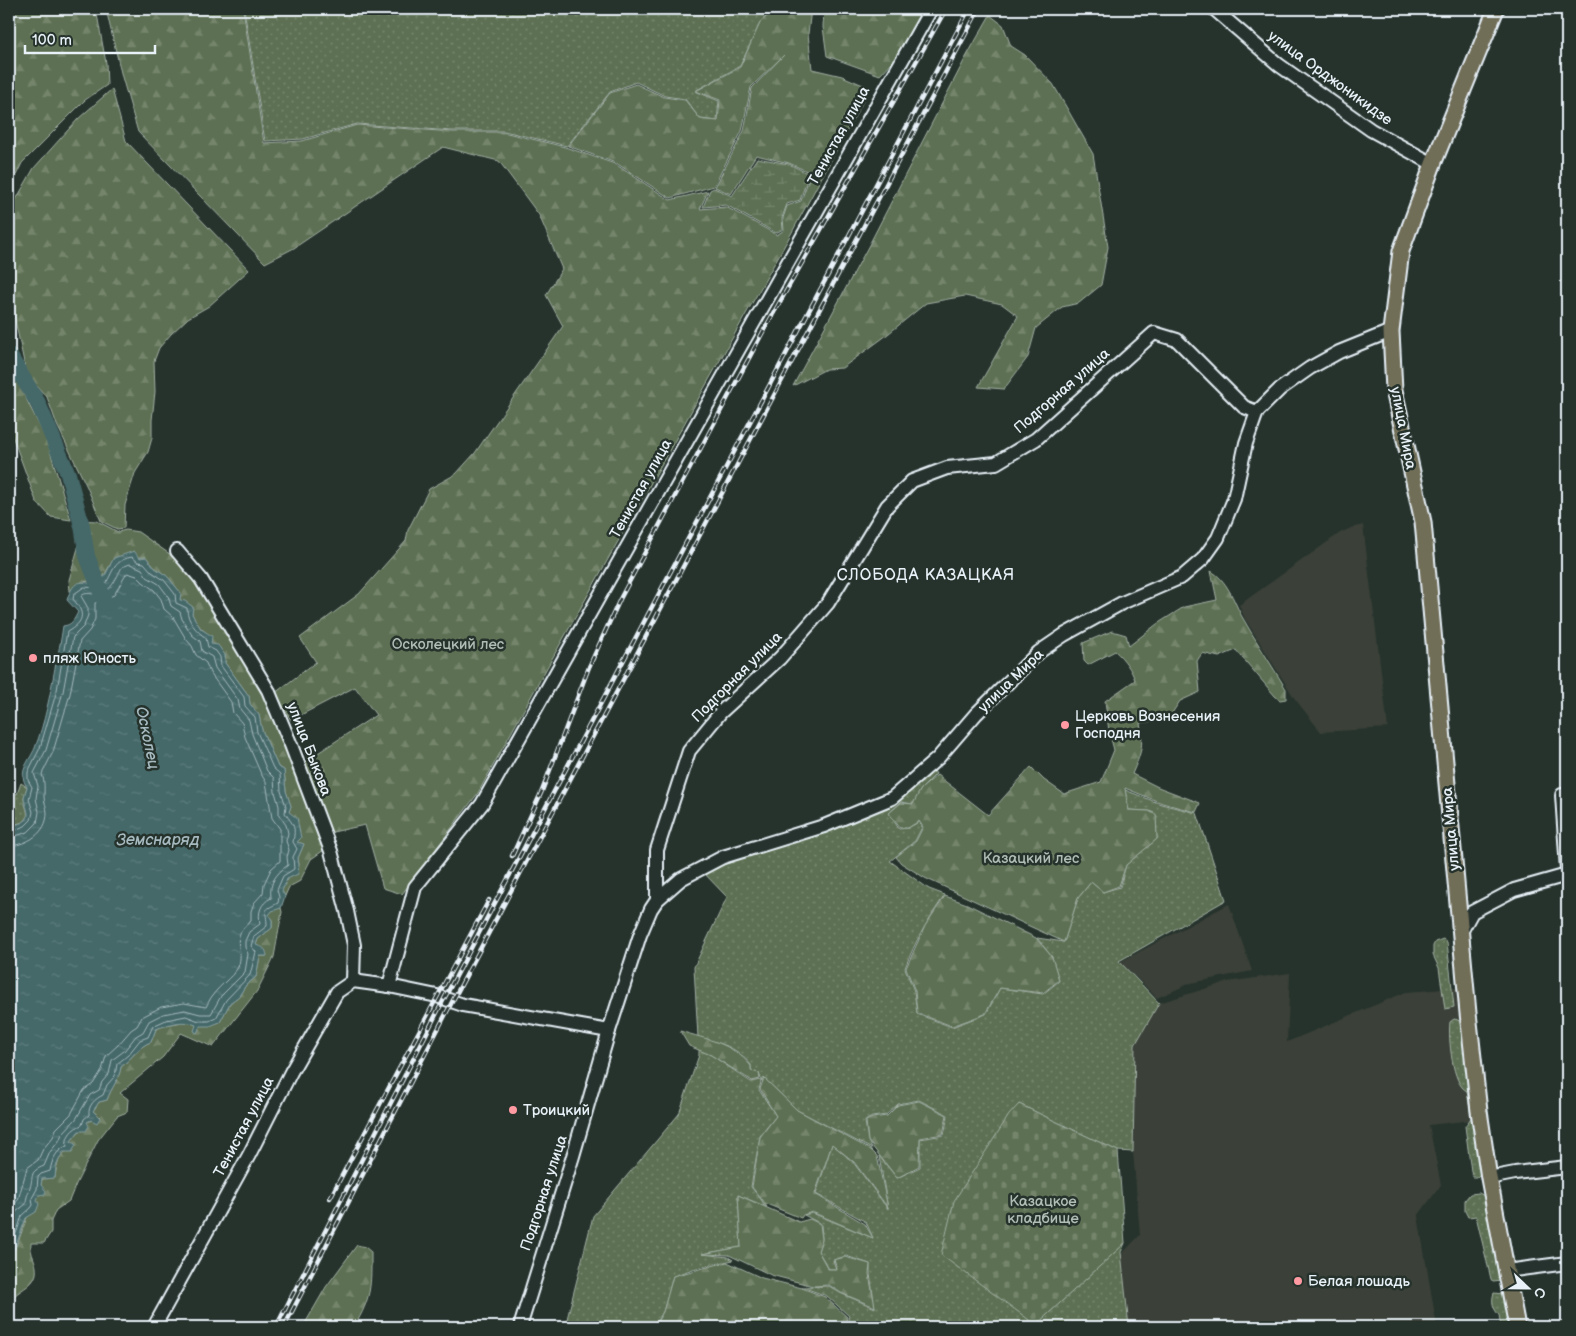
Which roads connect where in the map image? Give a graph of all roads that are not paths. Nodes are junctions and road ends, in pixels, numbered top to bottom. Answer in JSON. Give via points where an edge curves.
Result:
{"nodes":[{"id":1,"x":931,"y":9,"type":"edge"},
{"id":2,"x":1214,"y":9,"type":"edge"},
{"id":3,"x":1496,"y":9,"type":"edge"},
{"id":4,"x":1433,"y":164,"type":"junction"},
{"id":5,"x":1391,"y":331,"type":"junction"},
{"id":6,"x":1256,"y":412,"type":"junction"},
{"id":7,"x":177,"y":552,"type":"dead end"},
{"id":8,"x":1562,"y":795,"type":"dead end"},
{"id":9,"x":1567,"y":870,"type":"edge"},
{"id":10,"x":1567,"y":875,"type":"edge"},
{"id":11,"x":657,"y":900,"type":"junction"},
{"id":12,"x":1461,"y":932,"type":"junction"},
{"id":13,"x":352,"y":981,"type":"junction"},
{"id":14,"x":389,"y":986,"type":"junction"},
{"id":15,"x":609,"y":1031,"type":"junction"},
{"id":16,"x":1567,"y":1167,"type":"edge"},
{"id":17,"x":1489,"y":1178,"type":"junction"},
{"id":18,"x":1567,"y":1263,"type":"edge"},
{"id":19,"x":1506,"y":1271,"type":"junction"},
{"id":20,"x":154,"y":1327,"type":"edge"},
{"id":21,"x":520,"y":1327,"type":"edge"},
{"id":22,"x":1517,"y":1327,"type":"edge"}],
"edges":[{"from":1,"to":14,"type":"street","name":"Тенистая улица","via":[[482,804],[415,887]]},
{"from":2,"to":4,"type":"street","name":"улица Орджоникидзе","via":[[1279,65],[1371,130]]},
{"from":3,"to":4,"type":"main road","name":"улица Мира"},
{"from":4,"to":5,"type":"main road","name":"улица Мира","via":[[1401,251]]},
{"from":5,"to":6,"type":"street","name":"улица Мира","via":[[1339,352],[1310,368],[1280,389]]},
{"from":5,"to":12,"type":"main road","name":"улица Мира","via":[[1394,390],[1423,522]]},
{"from":6,"to":11,"type":"street","name":"улица Мира","via":[[1234,499],[1218,538],[1203,559],[1182,577],[1122,603],[1039,652],[976,714],[938,758],[892,798],[824,826],[723,857],[681,878]]},
{"from":6,"to":11,"type":"street","name":"Подгорная улица","via":[[1244,407],[1177,340],[1154,333],[1036,439],[1020,449],[996,463],[947,468],[912,481],[887,506],[828,603],[780,658],[722,712],[689,751],[657,850]]},
{"from":7,"to":13,"type":"street","name":"улица Быкова","via":[[201,579],[268,690],[291,745],[331,851],[347,911],[354,945]]},
{"from":8,"to":9,"type":"street"},
{"from":10,"to":12,"type":"street","via":[[1514,890],[1472,912]]},
{"from":11,"to":15,"type":"street","name":"Подгорная улица","via":[[640,935]]},
{"from":12,"to":17,"type":"main road","name":"улица Мира"},
{"from":13,"to":14,"type":"street"},
{"from":13,"to":20,"type":"street","name":"Тенистая улица","via":[[337,992],[291,1072]]},
{"from":14,"to":15,"type":"street","via":[[436,996],[462,1010]]},
{"from":15,"to":21,"type":"street","name":"Подгорная улица"},
{"from":16,"to":17,"type":"street"},
{"from":17,"to":19,"type":"main road","name":"улица Мира"},
{"from":18,"to":19,"type":"street"},
{"from":19,"to":22,"type":"main road","name":"улица Мира"}]}
